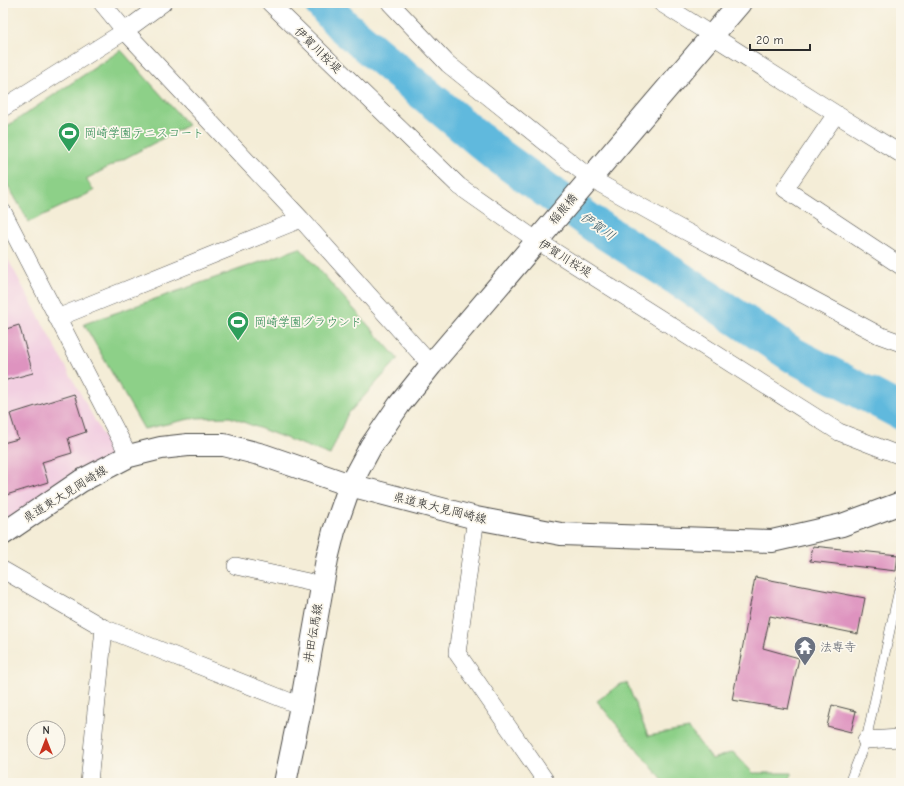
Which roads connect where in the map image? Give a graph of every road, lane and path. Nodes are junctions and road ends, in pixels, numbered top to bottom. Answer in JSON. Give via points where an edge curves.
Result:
{"nodes":[{"id":1,"x":102,"y":3,"type":"edge"},
{"id":2,"x":163,"y":3,"type":"edge"},
{"id":3,"x":270,"y":3,"type":"edge"},
{"id":4,"x":390,"y":3,"type":"edge"},
{"id":5,"x":661,"y":3,"type":"edge"},
{"id":6,"x":740,"y":3,"type":"edge"},
{"id":7,"x":125,"y":31,"type":"junction"},
{"id":8,"x":713,"y":36,"type":"junction"},
{"id":9,"x":3,"y":108,"type":"edge"},
{"id":10,"x":836,"y":114,"type":"junction"},
{"id":11,"x":901,"y":154,"type":"edge"},
{"id":12,"x":590,"y":178,"type":"junction"},
{"id":13,"x":3,"y":212,"type":"edge"},
{"id":14,"x":301,"y":219,"type":"junction"},
{"id":15,"x":536,"y":240,"type":"junction"},
{"id":16,"x":901,"y":266,"type":"edge"},
{"id":17,"x":57,"y":318,"type":"junction"},
{"id":18,"x":901,"y":343,"type":"edge"},
{"id":19,"x":431,"y":365,"type":"junction"},
{"id":20,"x":129,"y":456,"type":"junction"},
{"id":21,"x":901,"y":456,"type":"edge"},
{"id":22,"x":350,"y":485,"type":"junction"},
{"id":23,"x":901,"y":503,"type":"edge"},
{"id":24,"x":476,"y":518,"type":"junction"},
{"id":25,"x":3,"y":534,"type":"edge"},
{"id":26,"x":236,"y":566,"type":"dead end"},
{"id":27,"x":3,"y":570,"type":"edge"},
{"id":28,"x":901,"y":580,"type":"edge"},
{"id":29,"x":322,"y":585,"type":"junction"},
{"id":30,"x":104,"y":628,"type":"junction"},
{"id":31,"x":301,"y":706,"type":"junction"},
{"id":32,"x":901,"y":738,"type":"edge"},
{"id":33,"x":866,"y":740,"type":"junction"},
{"id":34,"x":89,"y":783,"type":"edge"},
{"id":35,"x":285,"y":783,"type":"edge"},
{"id":36,"x":547,"y":783,"type":"edge"},
{"id":37,"x":849,"y":783,"type":"edge"}],
"edges":[{"from":1,"to":7,"type":"street"},
{"from":2,"to":7,"type":"street"},
{"from":3,"to":15,"type":"street","name":"伊賀川桜堤","via":[[459,186]]},
{"from":4,"to":12,"type":"street","via":[[448,64]]},
{"from":5,"to":8,"type":"street"},
{"from":6,"to":8,"type":"main road","name":"稲熊橋"},
{"from":7,"to":9,"type":"street"},
{"from":7,"to":14,"type":"street"},
{"from":8,"to":10,"type":"street"},
{"from":8,"to":12,"type":"main road","name":"稲熊橋"},
{"from":10,"to":11,"type":"street"},
{"from":10,"to":16,"type":"street","via":[[785,189]]},
{"from":12,"to":15,"type":"main road","name":"稲熊橋"},
{"from":12,"to":18,"type":"street","via":[[872,331]]},
{"from":13,"to":17,"type":"street"},
{"from":14,"to":17,"type":"street"},
{"from":14,"to":19,"type":"street"},
{"from":15,"to":19,"type":"main road","name":"稲熊橋"},
{"from":15,"to":21,"type":"street","name":"伊賀川桜堤","via":[[839,432]]},
{"from":17,"to":20,"type":"street"},
{"from":19,"to":22,"type":"main road","name":"井田伝馬線","via":[[371,446]]},
{"from":20,"to":22,"type":"main road","name":"県道東大見岡崎線","via":[[161,448],[224,445],[263,455]]},
{"from":20,"to":25,"type":"main road","name":"県道東大見岡崎線","via":[[81,481]]},
{"from":22,"to":24,"type":"main road","name":"県道東大見岡崎線"},
{"from":22,"to":29,"type":"main road","name":"井田伝馬線","via":[[332,538]]},
{"from":23,"to":24,"type":"main road","name":"県道東大見岡崎線","via":[[842,525],[772,541],[561,534]]},
{"from":24,"to":36,"type":"street","via":[[457,653]]},
{"from":26,"to":29,"type":"street"},
{"from":27,"to":30,"type":"street"},
{"from":28,"to":33,"type":"lane"},
{"from":29,"to":31,"type":"main road","name":"井田伝馬線"},
{"from":30,"to":31,"type":"street"},
{"from":30,"to":34,"type":"street"},
{"from":31,"to":35,"type":"main road","name":"井田伝馬線"},
{"from":32,"to":33,"type":"street"},
{"from":33,"to":37,"type":"lane"}]}
